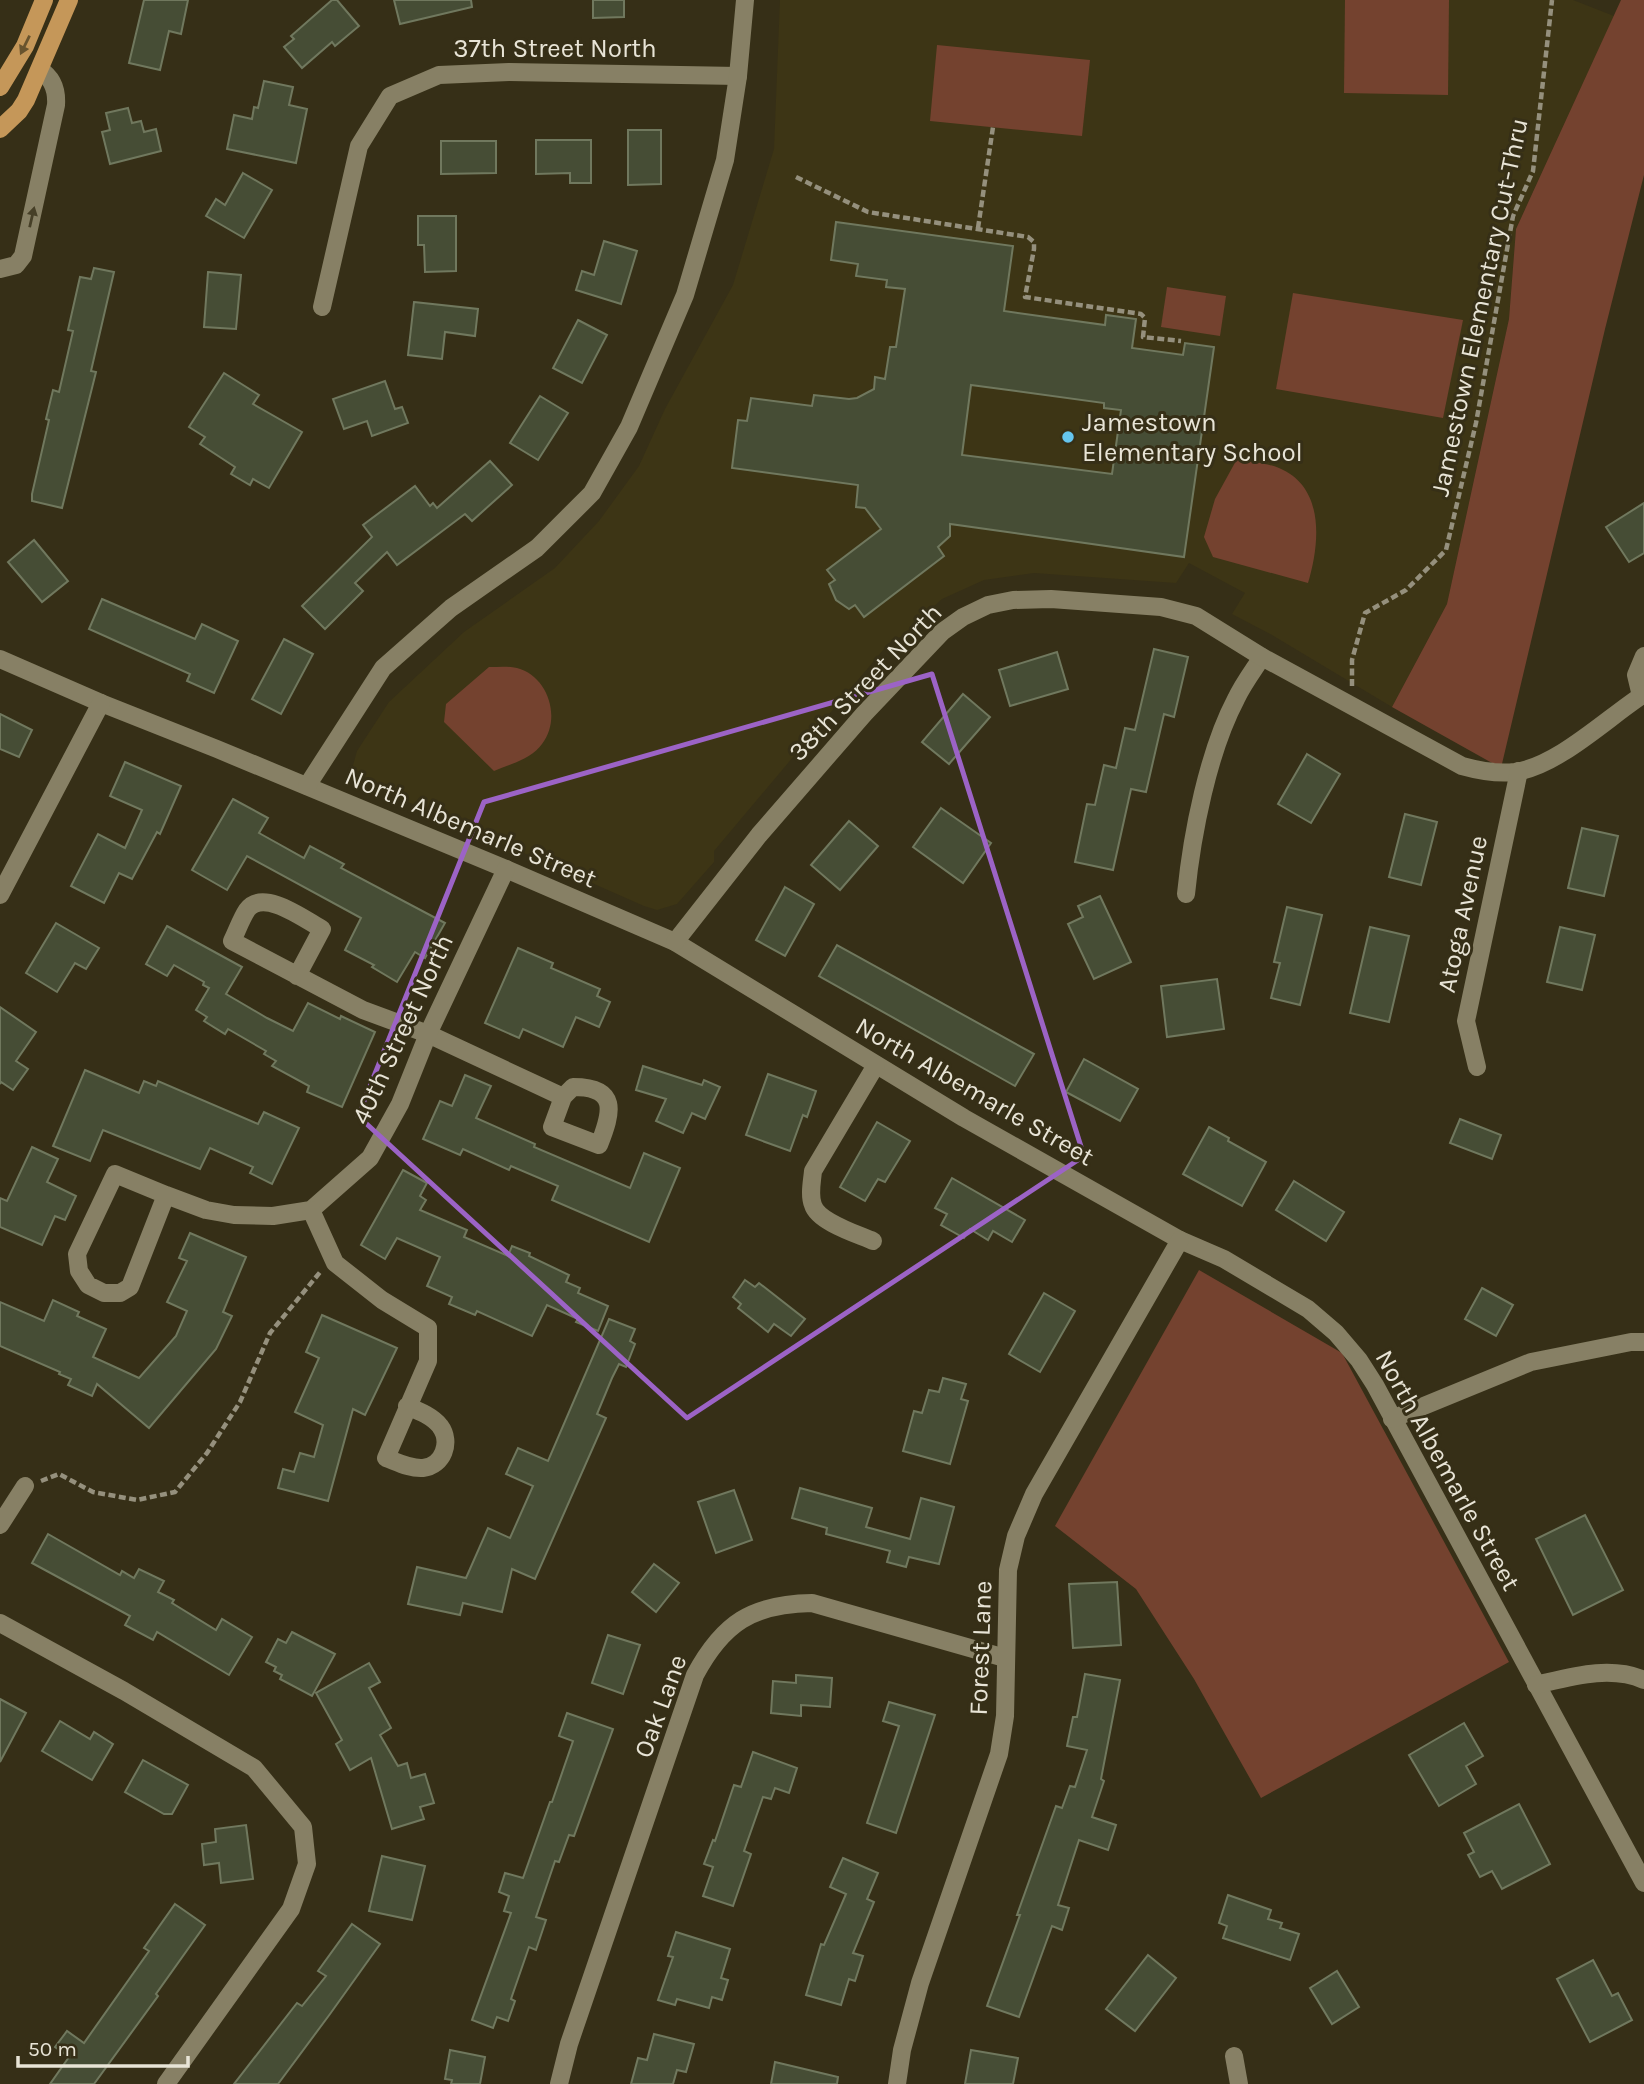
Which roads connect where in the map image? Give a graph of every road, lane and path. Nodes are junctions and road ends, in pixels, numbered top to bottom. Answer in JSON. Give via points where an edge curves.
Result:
{"nodes":[{"id":1,"x":44,"y":0,"type":"edge"},
{"id":2,"x":69,"y":0,"type":"edge"},
{"id":3,"x":745,"y":0,"type":"edge"},
{"id":4,"x":1552,"y":0,"type":"edge"},
{"id":5,"x":40,"y":70,"type":"junction"},
{"id":6,"x":738,"y":76,"type":"junction"},
{"id":7,"x":0,"y":87,"type":"edge"},
{"id":8,"x":993,"y":127,"type":"dead end"},
{"id":9,"x":0,"y":129,"type":"edge"},
{"id":10,"x":796,"y":177,"type":"dead end"},
{"id":11,"x":978,"y":228,"type":"junction"},
{"id":12,"x":0,"y":269,"type":"edge"},
{"id":13,"x":322,"y":307,"type":"dead end"},
{"id":14,"x":1181,"y":341,"type":"dead end"},
{"id":15,"x":1644,"y":656,"type":"edge"},
{"id":16,"x":1262,"y":657,"type":"junction"},
{"id":17,"x":0,"y":659,"type":"edge"},
{"id":18,"x":1643,"y":695,"type":"edge"},
{"id":19,"x":101,"y":703,"type":"junction"},
{"id":20,"x":1351,"y":705,"type":"junction"},
{"id":21,"x":1519,"y":771,"type":"junction"},
{"id":22,"x":307,"y":786,"type":"junction"},
{"id":23,"x":506,"y":869,"type":"junction"},
{"id":24,"x":1186,"y":894,"type":"dead end"},
{"id":25,"x":0,"y":895,"type":"edge"},
{"id":26,"x":675,"y":943,"type":"junction"},
{"id":27,"x":297,"y":976,"type":"junction"},
{"id":28,"x":428,"y":1034,"type":"junction"},
{"id":29,"x":876,"y":1065,"type":"junction"},
{"id":30,"x":1477,"y":1067,"type":"dead end"},
{"id":31,"x":563,"y":1097,"type":"dead end"},
{"id":32,"x":166,"y":1195,"type":"junction"},
{"id":33,"x":311,"y":1210,"type":"junction"},
{"id":34,"x":1180,"y":1240,"type":"junction"},
{"id":35,"x":873,"y":1241,"type":"dead end"},
{"id":36,"x":332,"y":1257,"type":"junction"},
{"id":37,"x":1644,"y":1342,"type":"edge"},
{"id":38,"x":407,"y":1406,"type":"dead end"},
{"id":39,"x":1392,"y":1419,"type":"junction"},
{"id":40,"x":25,"y":1486,"type":"joint"},
{"id":41,"x":0,"y":1525,"type":"edge"},
{"id":42,"x":0,"y":1623,"type":"edge"},
{"id":43,"x":1005,"y":1658,"type":"junction"},
{"id":44,"x":1644,"y":1680,"type":"edge"},
{"id":45,"x":1536,"y":1685,"type":"junction"},
{"id":46,"x":1644,"y":1883,"type":"edge"},
{"id":47,"x":1234,"y":2056,"type":"dead end"},
{"id":48,"x":166,"y":2084,"type":"edge"},
{"id":49,"x":559,"y":2084,"type":"edge"},
{"id":50,"x":897,"y":2084,"type":"edge"},
{"id":51,"x":1240,"y":2084,"type":"edge"}],
"edges":[{"from":1,"to":7,"type":"main road","one_way":true,"via":[[25,46]]},
{"from":2,"to":5,"type":"main road"},
{"from":3,"to":6,"type":"street"},
{"from":4,"to":20,"type":"path","name":"Jamestown Elementary Cut-Thru","via":[[1533,172],[1513,216],[1476,423],[1446,550],[1406,590],[1365,613],[1352,660]]},
{"from":5,"to":9,"type":"main road","via":[[19,111]]},
{"from":12,"to":5,"type":"street","one_way":true,"via":[[16,265],[23,256],[56,105],[54,86]]},
{"from":6,"to":13,"type":"street","name":"37th Street North","via":[[439,75],[390,96],[359,146]]},
{"from":6,"to":22,"type":"street","via":[[725,160],[685,295],[629,426],[592,493],[537,548],[452,608],[383,668]]},
{"from":8,"to":11,"type":"path"},
{"from":10,"to":11,"type":"path","via":[[868,212]]},
{"from":11,"to":14,"type":"path","via":[[1034,242],[1025,297],[1141,314],[1146,318],[1143,337]]},
{"from":15,"to":18,"type":"street","via":[[1636,675]]},
{"from":16,"to":20,"type":"street","name":"38th Street North"},
{"from":16,"to":24,"type":"street","via":[[1224,727],[1199,813]]},
{"from":16,"to":26,"type":"street","name":"38th Street North","via":[[1196,616],[1161,607],[1013,600],[963,617],[942,632],[847,734],[759,835]]},
{"from":17,"to":19,"type":"street","name":"North Albemarle Street"},
{"from":18,"to":21,"type":"street","name":"38th Street North","via":[[1564,752]]},
{"from":19,"to":22,"type":"street","name":"North Albemarle Street"},
{"from":19,"to":25,"type":"street"},
{"from":20,"to":21,"type":"street","name":"38th Street North","via":[[1462,766],[1486,772]]},
{"from":21,"to":30,"type":"street","name":"Atoga Avenue","via":[[1466,1021]]},
{"from":22,"to":23,"type":"street","name":"North Albemarle Street"},
{"from":23,"to":26,"type":"street","name":"North Albemarle Street"},
{"from":23,"to":28,"type":"street","name":"40th Street North"},
{"from":26,"to":29,"type":"street","name":"North Albemarle Street"},
{"from":27,"to":27,"type":"street","via":[[232,941],[248,909],[257,902],[269,902],[322,929]]},
{"from":27,"to":28,"type":"street","via":[[363,1010]]},
{"from":28,"to":31,"type":"street"},
{"from":28,"to":33,"type":"street","name":"40th Street North","via":[[400,1104],[370,1158]]},
{"from":29,"to":34,"type":"street","name":"North Albemarle Street"},
{"from":29,"to":35,"type":"street","via":[[813,1171],[811,1191],[821,1217]]},
{"from":32,"to":32,"type":"street","via":[[130,1287],[120,1293],[104,1293],[88,1284],[79,1271],[76,1254],[115,1174]]},
{"from":32,"to":33,"type":"street","via":[[234,1215],[273,1216]]},
{"from":33,"to":36,"type":"street"},
{"from":34,"to":39,"type":"street","name":"North Albemarle Street","via":[[1224,1259],[1308,1310],[1336,1333],[1359,1360]]},
{"from":34,"to":43,"type":"street","name":"Forest Lane","via":[[1034,1494],[1016,1536],[1008,1570]]},
{"from":36,"to":38,"type":"street","via":[[382,1300],[428,1328],[428,1361]]},
{"from":36,"to":40,"type":"path","via":[[270,1333],[240,1402],[175,1492],[137,1500],[93,1492],[59,1474]]},
{"from":37,"to":39,"type":"street","via":[[1531,1362]]},
{"from":39,"to":45,"type":"street","name":"North Albemarle Street"},
{"from":40,"to":41,"type":"street"},
{"from":42,"to":48,"type":"street","via":[[254,1768],[303,1827],[307,1864],[291,1909]]},
{"from":43,"to":49,"type":"street","name":"Oak Lane","via":[[812,1603],[766,1608],[724,1632],[695,1675]]},
{"from":43,"to":50,"type":"street","name":"Forest Lane","via":[[1005,1716],[999,1754],[920,1983]]},
{"from":44,"to":45,"type":"street","via":[[1630,1674],[1584,1674]]},
{"from":45,"to":46,"type":"street","name":"North Albemarle Street"},
{"from":47,"to":51,"type":"street"}]}
